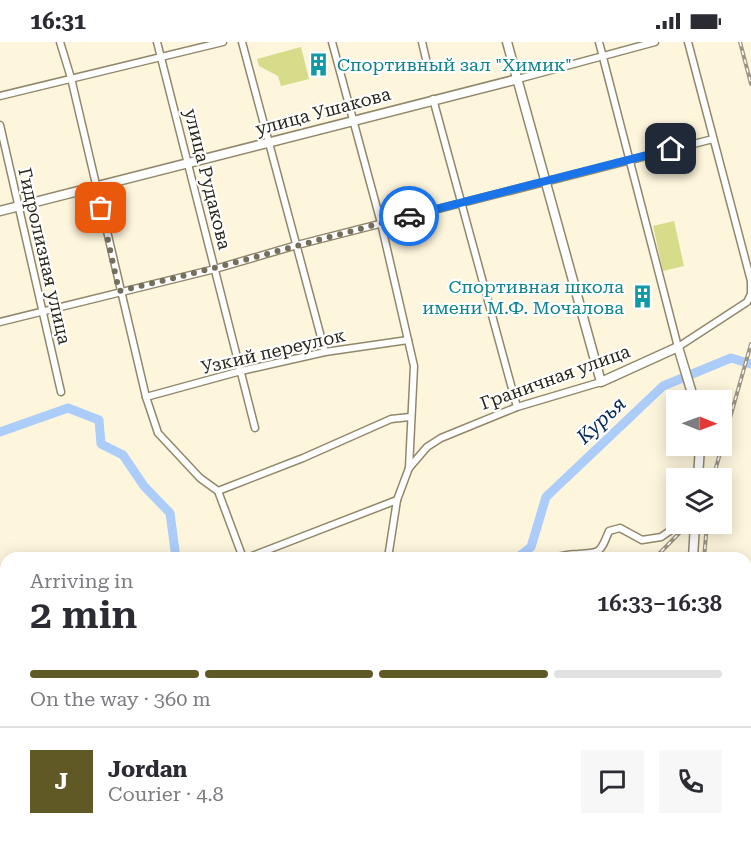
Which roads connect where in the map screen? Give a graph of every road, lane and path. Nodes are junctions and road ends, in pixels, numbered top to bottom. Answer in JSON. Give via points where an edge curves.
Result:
{"nodes":[{"id":1,"x":60,"y":42,"type":"edge"},
{"id":2,"x":158,"y":42,"type":"edge"},
{"id":3,"x":223,"y":42,"type":"edge"},
{"id":4,"x":242,"y":42,"type":"edge"},
{"id":5,"x":333,"y":42,"type":"edge"},
{"id":6,"x":422,"y":42,"type":"edge"},
{"id":7,"x":507,"y":42,"type":"edge"},
{"id":8,"x":599,"y":42,"type":"edge"},
{"id":9,"x":655,"y":42,"type":"edge"},
{"id":10,"x":688,"y":42,"type":"edge"},
{"id":11,"x":162,"y":56,"type":"junction"},
{"id":12,"x":603,"y":56,"type":"junction"},
{"id":13,"x":426,"y":58,"type":"dead end"},
{"id":14,"x":71,"y":78,"type":"junction"},
{"id":15,"x":518,"y":79,"type":"junction"},
{"id":16,"x":0,"y":96,"type":"edge"},
{"id":17,"x":433,"y":99,"type":"junction"},
{"id":18,"x":352,"y":120,"type":"junction"},
{"id":19,"x":0,"y":125,"type":"edge"},
{"id":20,"x":713,"y":139,"type":"junction"},
{"id":21,"x":269,"y":142,"type":"junction"},
{"id":22,"x":629,"y":160,"type":"junction"},
{"id":23,"x":187,"y":163,"type":"junction"},
{"id":24,"x":546,"y":181,"type":"junction"},
{"id":25,"x":96,"y":187,"type":"junction"},
{"id":26,"x":461,"y":203,"type":"junction"},
{"id":27,"x":17,"y":207,"type":"junction"},
{"id":28,"x":0,"y":211,"type":"edge"},
{"id":29,"x":381,"y":223,"type":"junction"},
{"id":30,"x":297,"y":245,"type":"junction"},
{"id":31,"x":215,"y":269,"type":"junction"},
{"id":32,"x":119,"y":291,"type":"junction"},
{"id":33,"x":42,"y":312,"type":"junction"},
{"id":34,"x":0,"y":322,"type":"edge"},
{"id":35,"x":408,"y":340,"type":"junction"},
{"id":36,"x":678,"y":347,"type":"junction"},
{"id":37,"x":325,"y":352,"type":"junction"},
{"id":38,"x":241,"y":371,"type":"junction"},
{"id":39,"x":601,"y":382,"type":"junction"},
{"id":40,"x":690,"y":390,"type":"edge"},
{"id":41,"x":61,"y":392,"type":"dead end"},
{"id":42,"x":146,"y":397,"type":"junction"},
{"id":43,"x":517,"y":407,"type":"junction"},
{"id":44,"x":410,"y":417,"type":"junction"},
{"id":45,"x":255,"y":428,"type":"dead end"},
{"id":46,"x":409,"y":468,"type":"junction"},
{"id":47,"x":218,"y":491,"type":"junction"},
{"id":48,"x":397,"y":500,"type":"junction"},
{"id":49,"x":666,"y":533,"type":"edge"},
{"id":50,"x":694,"y":534,"type":"edge"},
{"id":51,"x":243,"y":552,"type":"edge"},
{"id":52,"x":261,"y":552,"type":"edge"},
{"id":53,"x":389,"y":552,"type":"edge"},
{"id":54,"x":596,"y":552,"type":"edge"},
{"id":55,"x":693,"y":552,"type":"edge"}],
"edges":[{"from":1,"to":14,"type":"street"},
{"from":2,"to":11,"type":"street","name":"улица Рудакова"},
{"from":3,"to":11,"type":"street"},
{"from":4,"to":21,"type":"street"},
{"from":5,"to":18,"type":"street"},
{"from":6,"to":13,"type":"street"},
{"from":7,"to":15,"type":"street"},
{"from":8,"to":12,"type":"street"},
{"from":9,"to":12,"type":"street","name":"улица Ушакова"},
{"from":10,"to":20,"type":"street"},
{"from":11,"to":14,"type":"street"},
{"from":11,"to":23,"type":"street","name":"улица Рудакова"},
{"from":12,"to":15,"type":"street","name":"улица Ушакова"},
{"from":12,"to":22,"type":"street"},
{"from":14,"to":16,"type":"street"},
{"from":14,"to":25,"type":"street"},
{"from":15,"to":17,"type":"street","name":"улица Ушакова"},
{"from":15,"to":24,"type":"street"},
{"from":17,"to":18,"type":"street","name":"улица Ушакова"},
{"from":17,"to":26,"type":"street"},
{"from":18,"to":21,"type":"street","name":"улица Ушакова"},
{"from":18,"to":29,"type":"street"},
{"from":19,"to":27,"type":"street","name":"Гидролизная улица"},
{"from":20,"to":22,"type":"street"},
{"from":20,"to":36,"type":"street","name":"Граничная улица","via":[[751,281],[751,294],[747,302]]},
{"from":21,"to":23,"type":"street","name":"улица Ушакова"},
{"from":21,"to":30,"type":"street"},
{"from":22,"to":24,"type":"street"},
{"from":22,"to":36,"type":"street"},
{"from":23,"to":25,"type":"street","name":"улица Ушакова"},
{"from":23,"to":31,"type":"street","name":"улица Рудакова"},
{"from":24,"to":26,"type":"street"},
{"from":24,"to":39,"type":"street"},
{"from":25,"to":27,"type":"street","name":"улица Ушакова"},
{"from":25,"to":32,"type":"street"},
{"from":26,"to":29,"type":"street"},
{"from":26,"to":43,"type":"street"},
{"from":27,"to":28,"type":"street","name":"улица Ушакова"},
{"from":27,"to":33,"type":"street","name":"Гидролизная улица"},
{"from":29,"to":30,"type":"street"},
{"from":29,"to":35,"type":"street"},
{"from":30,"to":31,"type":"street"},
{"from":30,"to":37,"type":"street"},
{"from":31,"to":32,"type":"street"},
{"from":31,"to":38,"type":"street","name":"улица Рудакова"},
{"from":32,"to":33,"type":"street"},
{"from":32,"to":42,"type":"street"},
{"from":33,"to":34,"type":"street"},
{"from":33,"to":41,"type":"street","name":"Гидролизная улица"},
{"from":35,"to":37,"type":"street","name":"Узкий переулок"},
{"from":35,"to":44,"type":"street","via":[[414,375]]},
{"from":36,"to":39,"type":"street","name":"Граничная улица"},
{"from":36,"to":40,"type":"street"},
{"from":37,"to":38,"type":"street","name":"Узкий переулок"},
{"from":38,"to":42,"type":"street","name":"Узкий переулок"},
{"from":38,"to":45,"type":"street","name":"улица Рудакова"},
{"from":39,"to":43,"type":"street","name":"Граничная улица"},
{"from":42,"to":47,"type":"street","via":[[158,433],[200,478]]},
{"from":43,"to":46,"type":"street","name":"Граничная улица","via":[[433,442]]},
{"from":44,"to":46,"type":"street"},
{"from":44,"to":47,"type":"street","via":[[391,419]]},
{"from":46,"to":48,"type":"street"},
{"from":47,"to":51,"type":"street"},
{"from":48,"to":52,"type":"street"},
{"from":48,"to":53,"type":"street"},
{"from":49,"to":54,"type":"street","via":[[642,540],[620,528],[609,531]]},
{"from":50,"to":55,"type":"street"}]}
